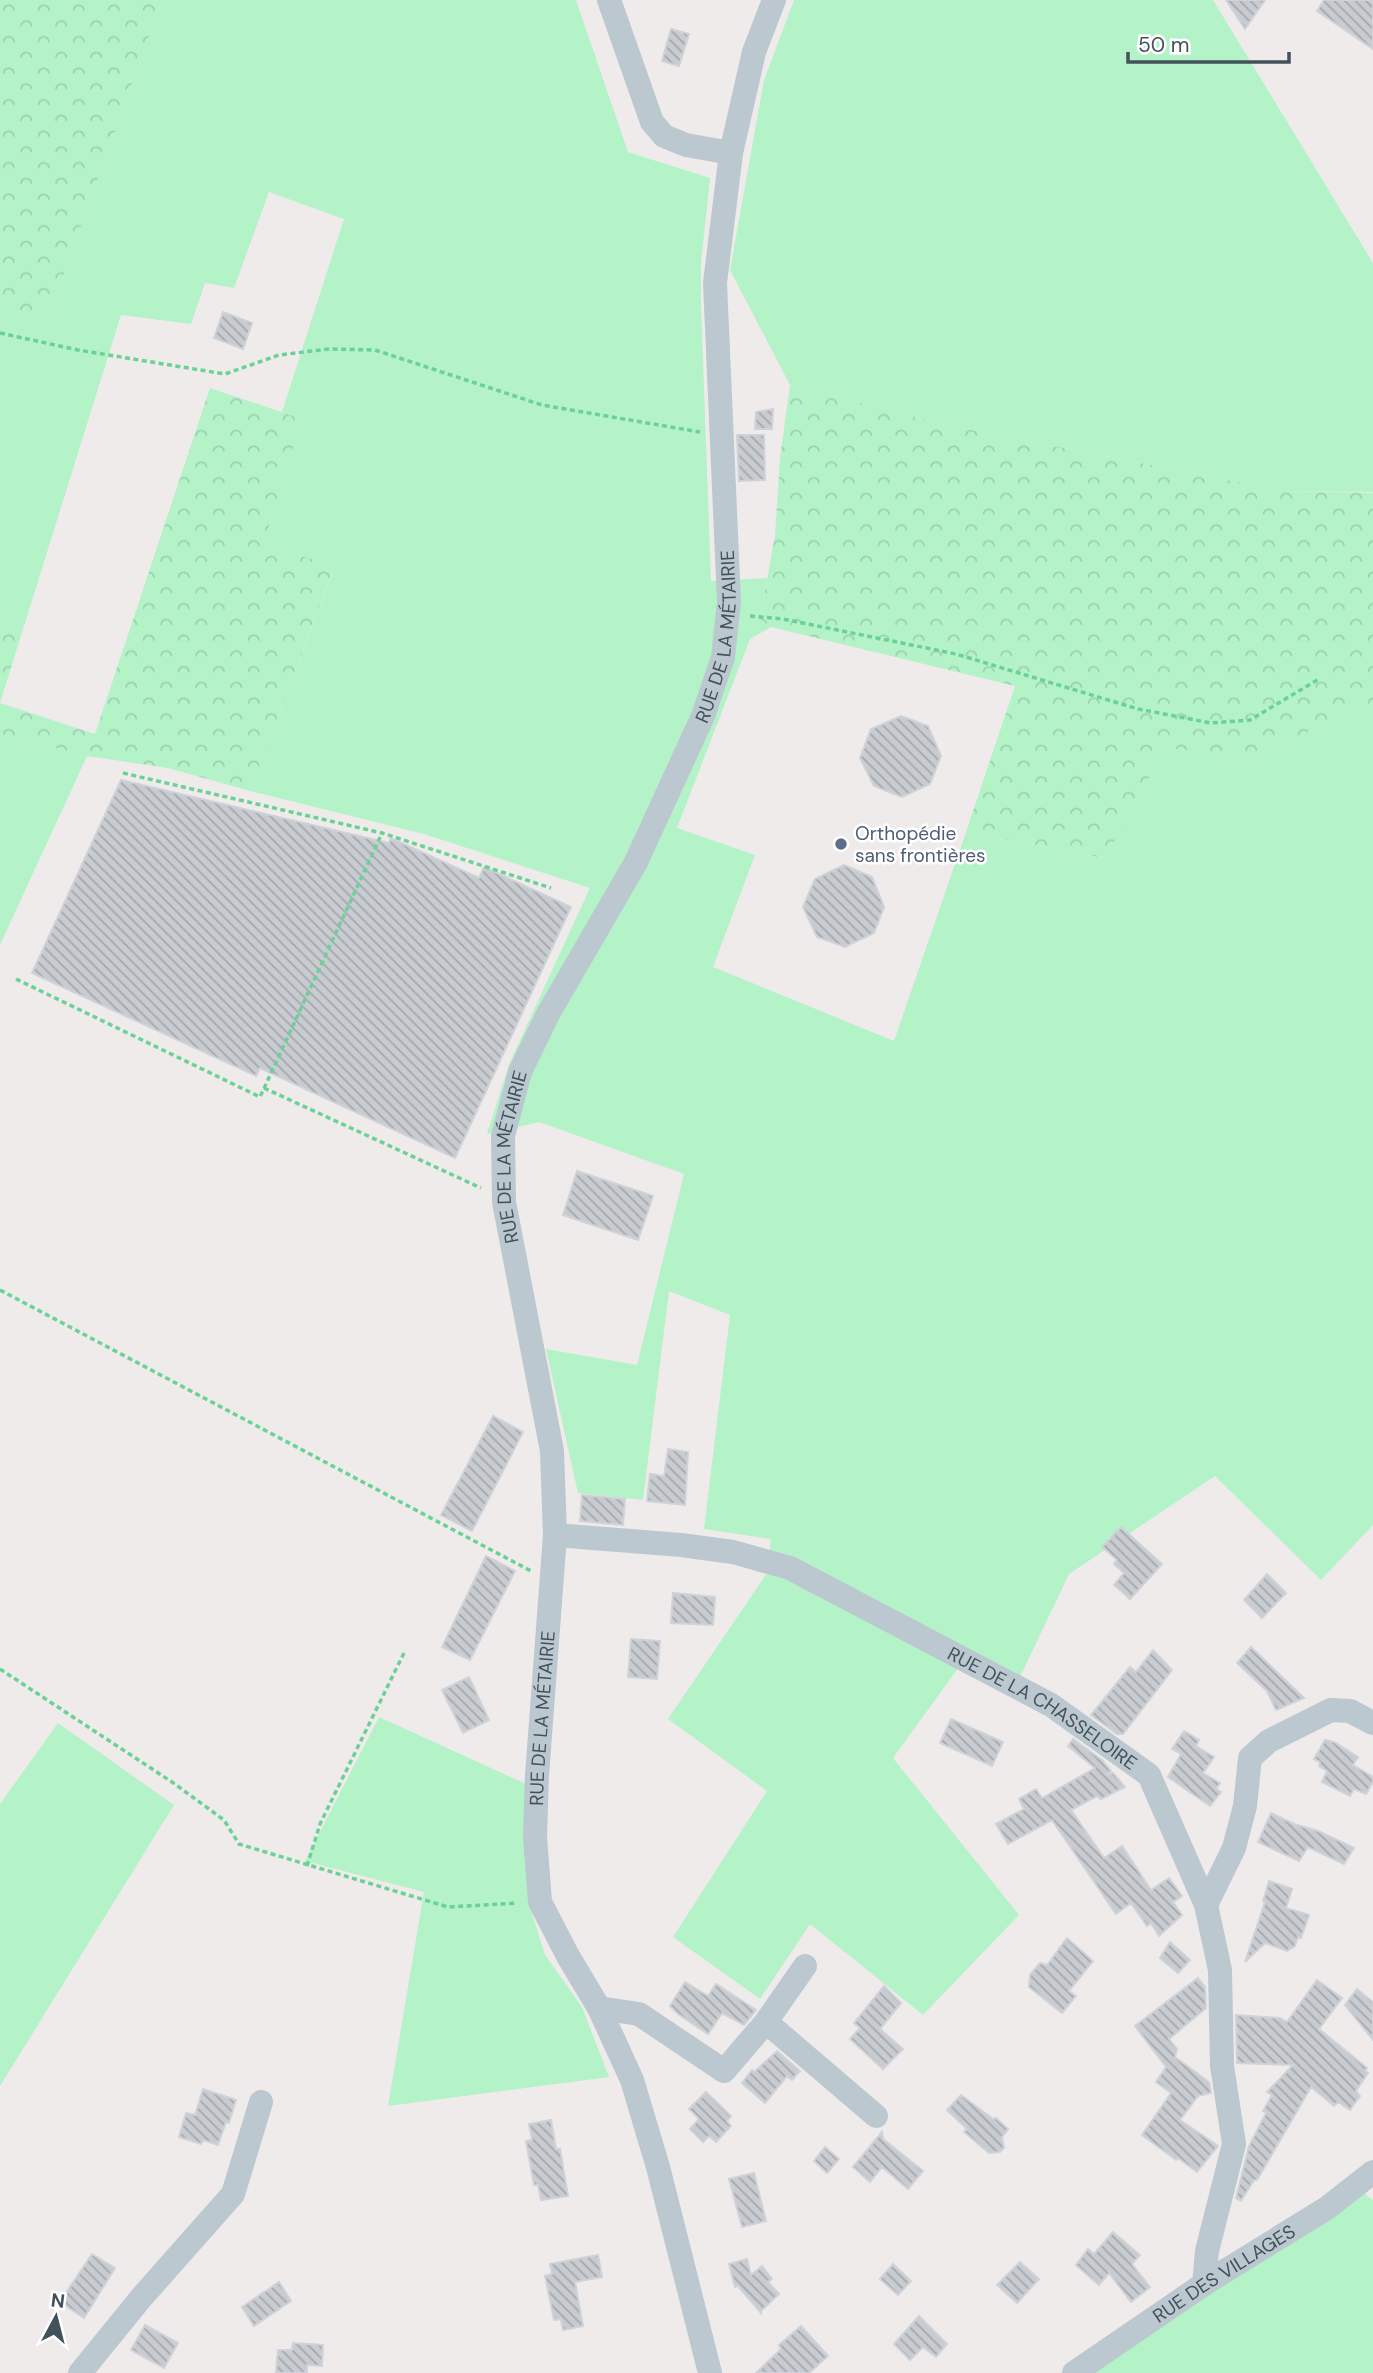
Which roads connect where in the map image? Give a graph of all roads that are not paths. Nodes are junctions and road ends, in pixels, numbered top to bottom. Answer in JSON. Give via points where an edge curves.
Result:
{"nodes":[{"id":1,"x":609,"y":0,"type":"edge"},
{"id":2,"x":774,"y":0,"type":"edge"},
{"id":3,"x":731,"y":153,"type":"junction"},
{"id":4,"x":555,"y":1535,"type":"junction"},
{"id":5,"x":1373,"y":1723,"type":"edge"},
{"id":6,"x":1206,"y":1905,"type":"junction"},
{"id":7,"x":805,"y":1966,"type":"dead end"},
{"id":8,"x":599,"y":2008,"type":"junction"},
{"id":9,"x":766,"y":2022,"type":"junction"},
{"id":10,"x":261,"y":2102,"type":"dead end"},
{"id":11,"x":876,"y":2116,"type":"dead end"},
{"id":12,"x":1373,"y":2172,"type":"edge"},
{"id":13,"x":1204,"y":2284,"type":"junction"},
{"id":14,"x":80,"y":2373,"type":"edge"},
{"id":15,"x":710,"y":2373,"type":"edge"},
{"id":16,"x":1074,"y":2373,"type":"edge"}],
"edges":[{"from":1,"to":3,"type":"street","via":[[652,122],[664,136],[686,145]]},
{"from":2,"to":3,"type":"street","name":"RUE DE LA MÉTAIRIE","via":[[754,51]]},
{"from":3,"to":4,"type":"street","name":"RUE DE LA MÉTAIRIE","via":[[715,283],[729,602],[723,657],[703,716],[636,862],[548,1014],[520,1072],[503,1136],[504,1202],[552,1451]]},
{"from":4,"to":6,"type":"street","name":"RUE DE LA CHASSELOIRE","via":[[733,1552],[790,1568],[1051,1705],[1149,1775]]},
{"from":4,"to":8,"type":"street","name":"RUE DE LA MÉTAIRIE","via":[[537,1787],[540,1902]]},
{"from":5,"to":6,"type":"street","via":[[1350,1711],[1331,1710],[1269,1741],[1250,1758],[1234,1849]]},
{"from":6,"to":13,"type":"street","name":"RUE DE LA CHASSELOIRE","via":[[1220,1970],[1222,2066],[1234,2144],[1207,2250]]},
{"from":7,"to":9,"type":"street"},
{"from":8,"to":9,"type":"street","via":[[639,2014],[724,2071]]},
{"from":8,"to":15,"type":"street","name":"RUE DE LA MÉTAIRIE","via":[[632,2080]]},
{"from":9,"to":11,"type":"street"},
{"from":10,"to":14,"type":"street","via":[[233,2194]]},
{"from":12,"to":13,"type":"street","name":"RUE DES VILLAGES","via":[[1326,2208]]},
{"from":13,"to":16,"type":"street","name":"RUE DES VILLAGES"}]}
